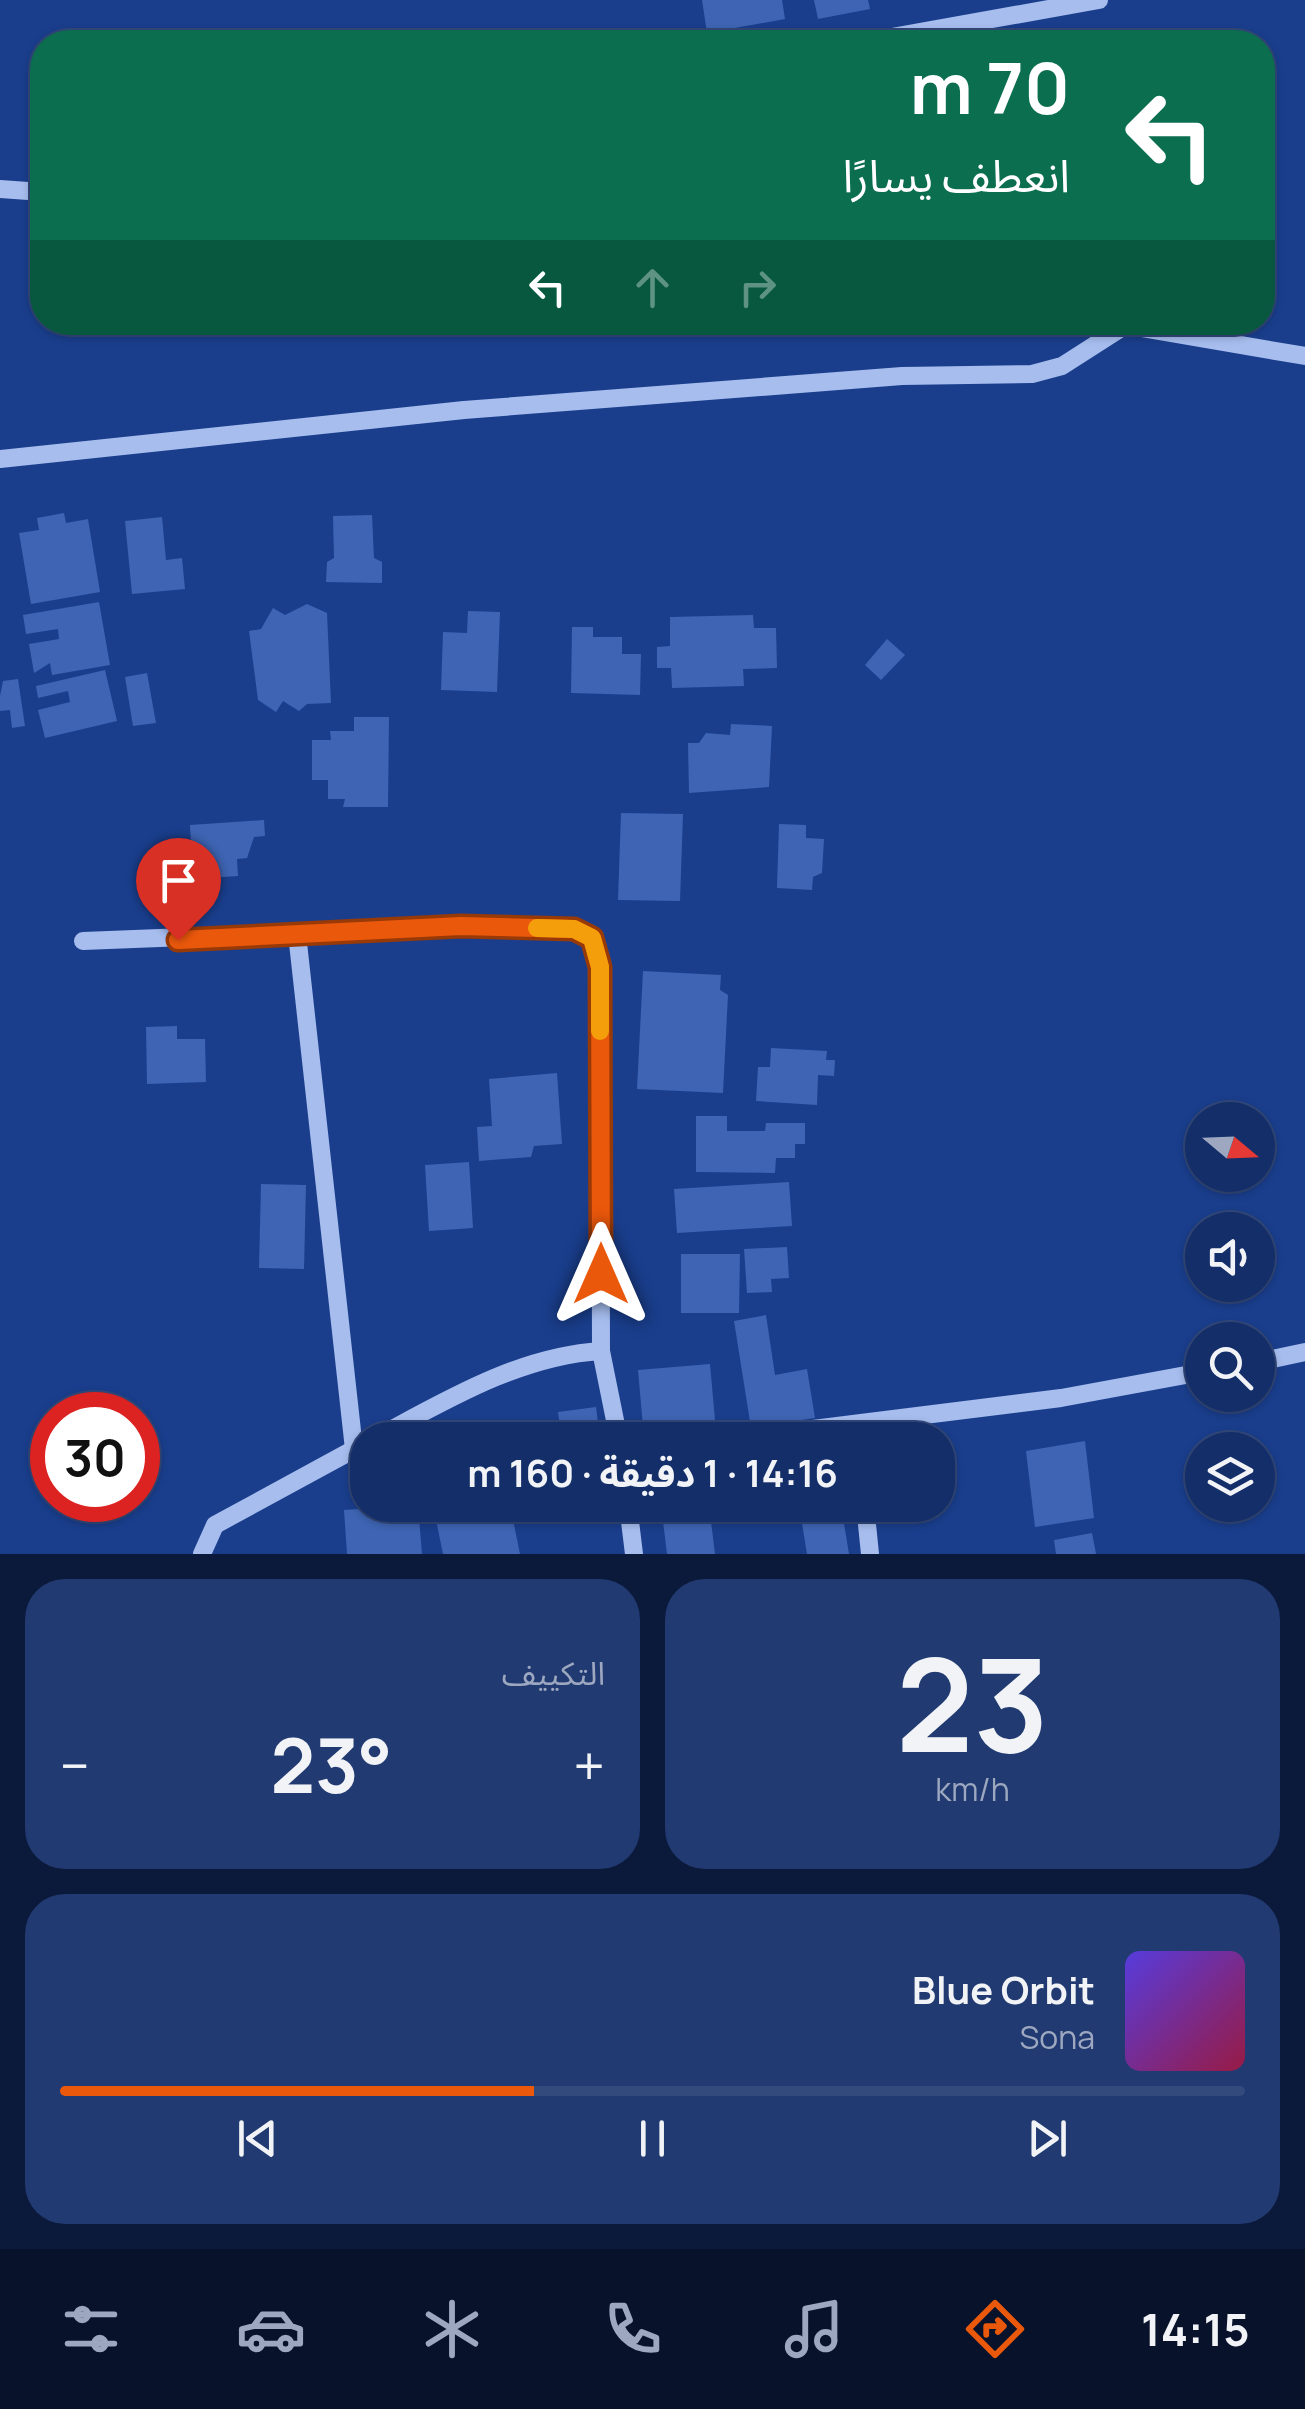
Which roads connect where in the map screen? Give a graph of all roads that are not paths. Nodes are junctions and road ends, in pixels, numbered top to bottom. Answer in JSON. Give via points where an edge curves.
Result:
{"nodes":[{"id":1,"x":1099,"y":0,"type":"edge"},
{"id":2,"x":931,"y":30,"type":"edge"},
{"id":3,"x":0,"y":190,"type":"edge"},
{"id":4,"x":30,"y":191,"type":"edge"},
{"id":5,"x":1103,"y":335,"type":"edge"},
{"id":6,"x":1182,"y":335,"type":"edge"},
{"id":7,"x":1305,"y":356,"type":"edge"},
{"id":8,"x":0,"y":458,"type":"edge"},
{"id":9,"x":297,"y":934,"type":"junction"},
{"id":10,"x":83,"y":940,"type":"dead end"},
{"id":11,"x":601,"y":1351,"type":"junction"},
{"id":12,"x":1305,"y":1352,"type":"edge"},
{"id":13,"x":1275,"y":1358,"type":"edge"},
{"id":14,"x":1185,"y":1375,"type":"edge"},
{"id":15,"x":362,"y":1422,"type":"edge"},
{"id":16,"x":407,"y":1422,"type":"edge"},
{"id":17,"x":615,"y":1422,"type":"edge"},
{"id":18,"x":913,"y":1422,"type":"edge"},
{"id":19,"x":350,"y":1452,"type":"edge"},
{"id":20,"x":630,"y":1522,"type":"edge"},
{"id":21,"x":867,"y":1522,"type":"edge"},
{"id":22,"x":202,"y":1554,"type":"edge"},
{"id":23,"x":634,"y":1554,"type":"edge"},
{"id":24,"x":870,"y":1554,"type":"edge"}],
"edges":[{"from":1,"to":2,"type":"street"},
{"from":3,"to":4,"type":"street"},
{"from":5,"to":8,"type":"street","via":[[1062,366],[1032,374],[902,376],[464,410]]},
{"from":6,"to":7,"type":"street"},
{"from":9,"to":10,"type":"street"},
{"from":9,"to":11,"type":"street","via":[[461,926],[574,929],[592,938],[600,967]]},
{"from":9,"to":15,"type":"street"},
{"from":11,"to":16,"type":"street","via":[[541,1362]]},
{"from":11,"to":17,"type":"street"},
{"from":12,"to":13,"type":"street"},
{"from":14,"to":18,"type":"street"},
{"from":19,"to":22,"type":"street","via":[[215,1525]]},
{"from":20,"to":23,"type":"street"},
{"from":21,"to":24,"type":"street"}]}
